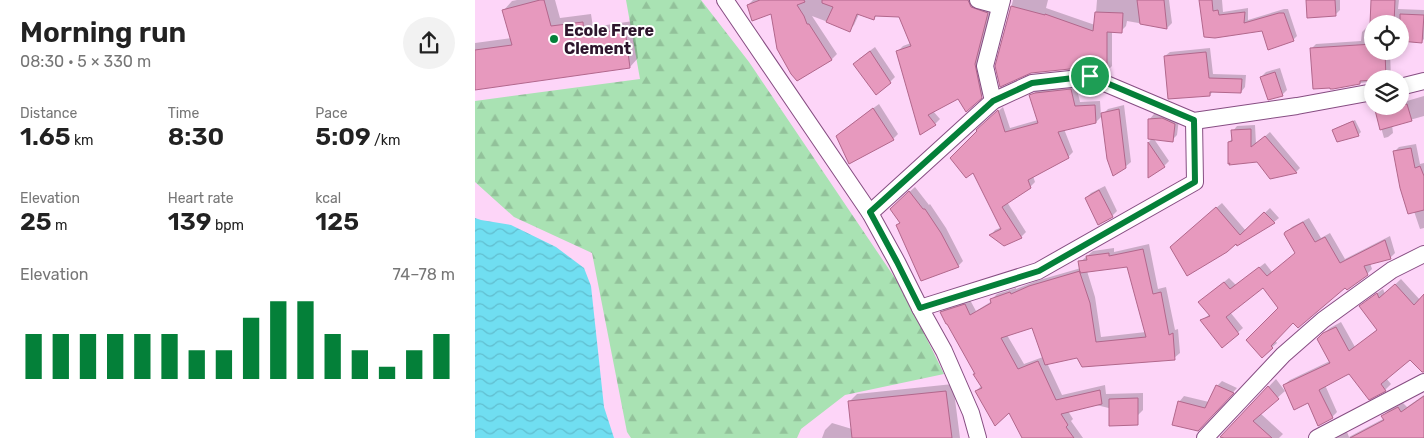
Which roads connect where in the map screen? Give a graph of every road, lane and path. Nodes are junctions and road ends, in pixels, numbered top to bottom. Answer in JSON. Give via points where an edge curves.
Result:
{"nodes":[{"id":1,"x":725,"y":0,"type":"edge"},
{"id":2,"x":978,"y":0,"type":"edge"},
{"id":3,"x":1001,"y":3,"type":"edge"},
{"id":4,"x":1424,"y":81,"type":"edge"},
{"id":5,"x":1409,"y":85,"type":"edge"},
{"id":6,"x":1364,"y":94,"type":"edge"},
{"id":7,"x":993,"y":101,"type":"junction"},
{"id":8,"x":1194,"y":120,"type":"junction"},
{"id":9,"x":870,"y":212,"type":"junction"},
{"id":10,"x":1424,"y":254,"type":"edge"},
{"id":11,"x":920,"y":308,"type":"junction"},
{"id":12,"x":1424,"y":382,"type":"edge"},
{"id":13,"x":978,"y":438,"type":"edge"},
{"id":14,"x":1205,"y":438,"type":"edge"},
{"id":15,"x":1317,"y":438,"type":"edge"}],
"edges":[{"from":1,"to":9,"type":"street"},
{"from":2,"to":3,"type":"street"},
{"from":3,"to":7,"type":"street","via":[[985,66]]},
{"from":4,"to":5,"type":"street"},
{"from":6,"to":8,"type":"street"},
{"from":7,"to":8,"type":"street","via":[[1032,83],[1090,76]]},
{"from":7,"to":9,"type":"street"},
{"from":8,"to":11,"type":"street","via":[[1195,182],[1039,271]]},
{"from":9,"to":11,"type":"street"},
{"from":10,"to":14,"type":"street","via":[[1392,270],[1323,320],[1283,355]]},
{"from":11,"to":13,"type":"street","via":[[945,351]]},
{"from":12,"to":15,"type":"street"}]}
